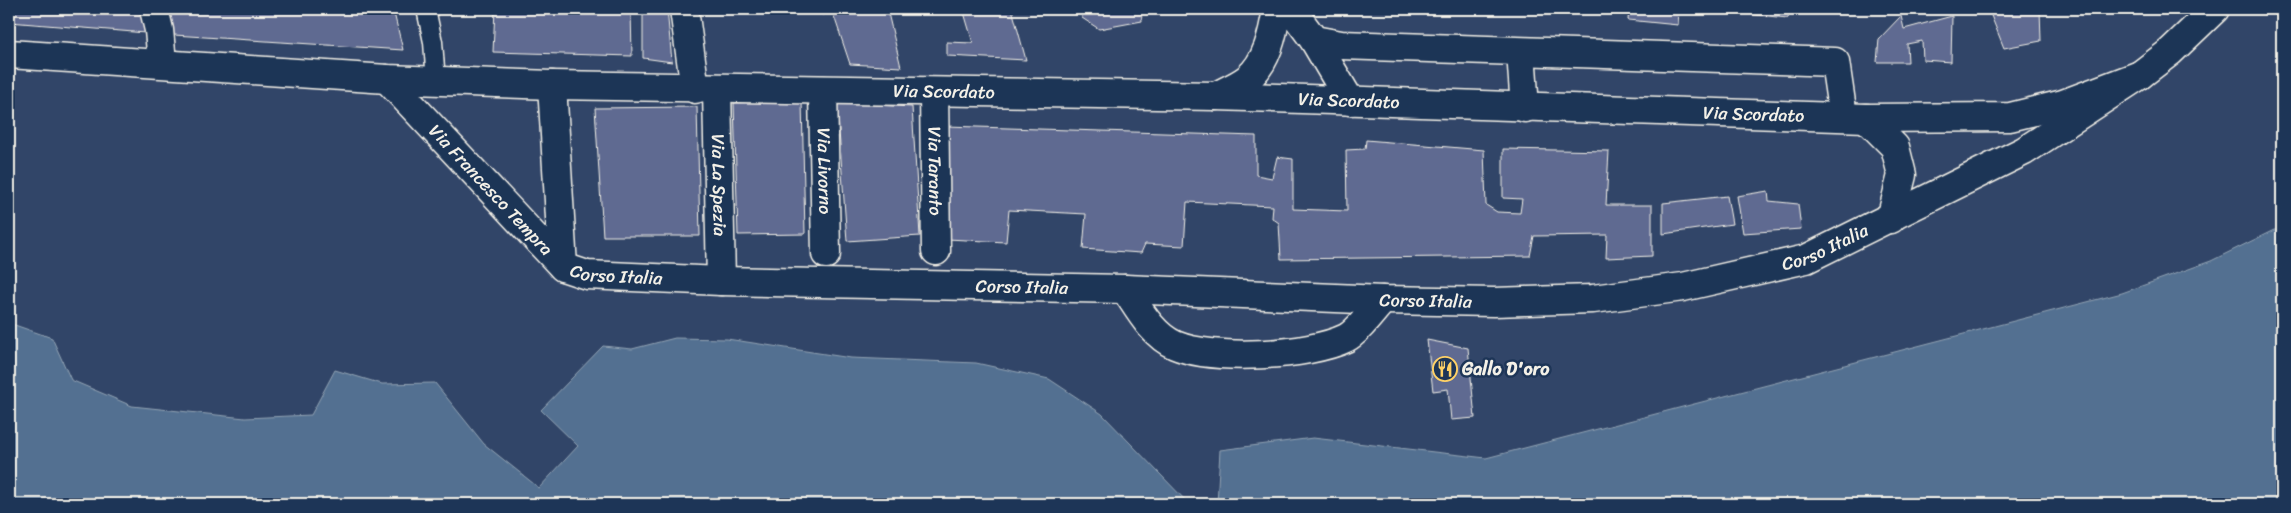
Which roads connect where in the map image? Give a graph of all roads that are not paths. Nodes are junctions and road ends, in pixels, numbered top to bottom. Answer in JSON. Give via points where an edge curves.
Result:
{"nodes":[{"id":1,"x":154,"y":9,"type":"edge"},
{"id":2,"x":426,"y":9,"type":"edge"},
{"id":3,"x":684,"y":9,"type":"edge"},
{"id":4,"x":1277,"y":9,"type":"edge"},
{"id":5,"x":1291,"y":9,"type":"edge"},
{"id":6,"x":2215,"y":9,"type":"edge"},
{"id":7,"x":1314,"y":40,"type":"junction"},
{"id":8,"x":1520,"y":52,"type":"junction"},
{"id":9,"x":9,"y":54,"type":"edge"},
{"id":10,"x":162,"y":64,"type":"junction"},
{"id":11,"x":2140,"y":75,"type":"junction"},
{"id":12,"x":387,"y":79,"type":"junction"},
{"id":13,"x":436,"y":81,"type":"junction"},
{"id":14,"x":552,"y":85,"type":"junction"},
{"id":15,"x":706,"y":89,"type":"junction"},
{"id":16,"x":822,"y":90,"type":"junction"},
{"id":17,"x":934,"y":92,"type":"junction"},
{"id":18,"x":1216,"y":96,"type":"junction"},
{"id":19,"x":1350,"y":101,"type":"junction"},
{"id":20,"x":1525,"y":108,"type":"junction"},
{"id":21,"x":1855,"y":117,"type":"junction"},
{"id":22,"x":1891,"y":219,"type":"junction"},
{"id":23,"x":936,"y":251,"type":"dead end"},
{"id":24,"x":826,"y":254,"type":"dead end"},
{"id":25,"x":563,"y":267,"type":"junction"},
{"id":26,"x":721,"y":281,"type":"junction"},
{"id":27,"x":1125,"y":288,"type":"junction"},
{"id":28,"x":1383,"y":300,"type":"junction"}],
"edges":[{"from":1,"to":10,"type":"street"},
{"from":2,"to":13,"type":"lane"},
{"from":3,"to":15,"type":"street","name":"Via La Spezia"},
{"from":4,"to":18,"type":"street","via":[[1263,61],[1247,79]]},
{"from":5,"to":7,"type":"street"},
{"from":6,"to":11,"type":"street","name":"Corso Italia","via":[[2170,52]]},
{"from":7,"to":8,"type":"street","via":[[1341,45]]},
{"from":7,"to":19,"type":"street"},
{"from":8,"to":20,"type":"street"},
{"from":8,"to":21,"type":"street","via":[[1835,62]]},
{"from":9,"to":10,"type":"street"},
{"from":10,"to":12,"type":"street"},
{"from":11,"to":21,"type":"street","name":"Via Scordato","via":[[2064,104],[2010,117]]},
{"from":11,"to":22,"type":"street","name":"Corso Italia","via":[[2024,151]]},
{"from":12,"to":13,"type":"street"},
{"from":12,"to":25,"type":"street","name":"Via Francesco Tempra"},
{"from":13,"to":14,"type":"street"},
{"from":14,"to":15,"type":"street","name":"Via Scordato"},
{"from":14,"to":25,"type":"street","name":"Via Francesco Tempra"},
{"from":15,"to":16,"type":"street","name":"Via Scordato"},
{"from":15,"to":26,"type":"street","name":"Via La Spezia"},
{"from":16,"to":17,"type":"street","name":"Via Scordato"},
{"from":16,"to":24,"type":"street","name":"Via Livorno"},
{"from":17,"to":18,"type":"street","name":"Via Scordato"},
{"from":17,"to":23,"type":"street","name":"Via Taranto"},
{"from":18,"to":19,"type":"street","name":"Via Scordato"},
{"from":19,"to":20,"type":"street","name":"Via Scordato"},
{"from":20,"to":21,"type":"street","name":"Via Scordato"},
{"from":21,"to":22,"type":"street","via":[[1895,147],[1902,175]]},
{"from":22,"to":28,"type":"street","name":"Corso Italia","via":[[1806,259],[1683,287],[1593,299],[1494,302]]},
{"from":25,"to":26,"type":"street","name":"Corso Italia","via":[[587,275]]},
{"from":26,"to":27,"type":"street","name":"Corso Italia"},
{"from":27,"to":28,"type":"street","name":"Corso Italia"},
{"from":27,"to":28,"type":"street","via":[[1150,325],[1174,345],[1212,353],[1291,352],[1318,348],[1348,337]]}]}
